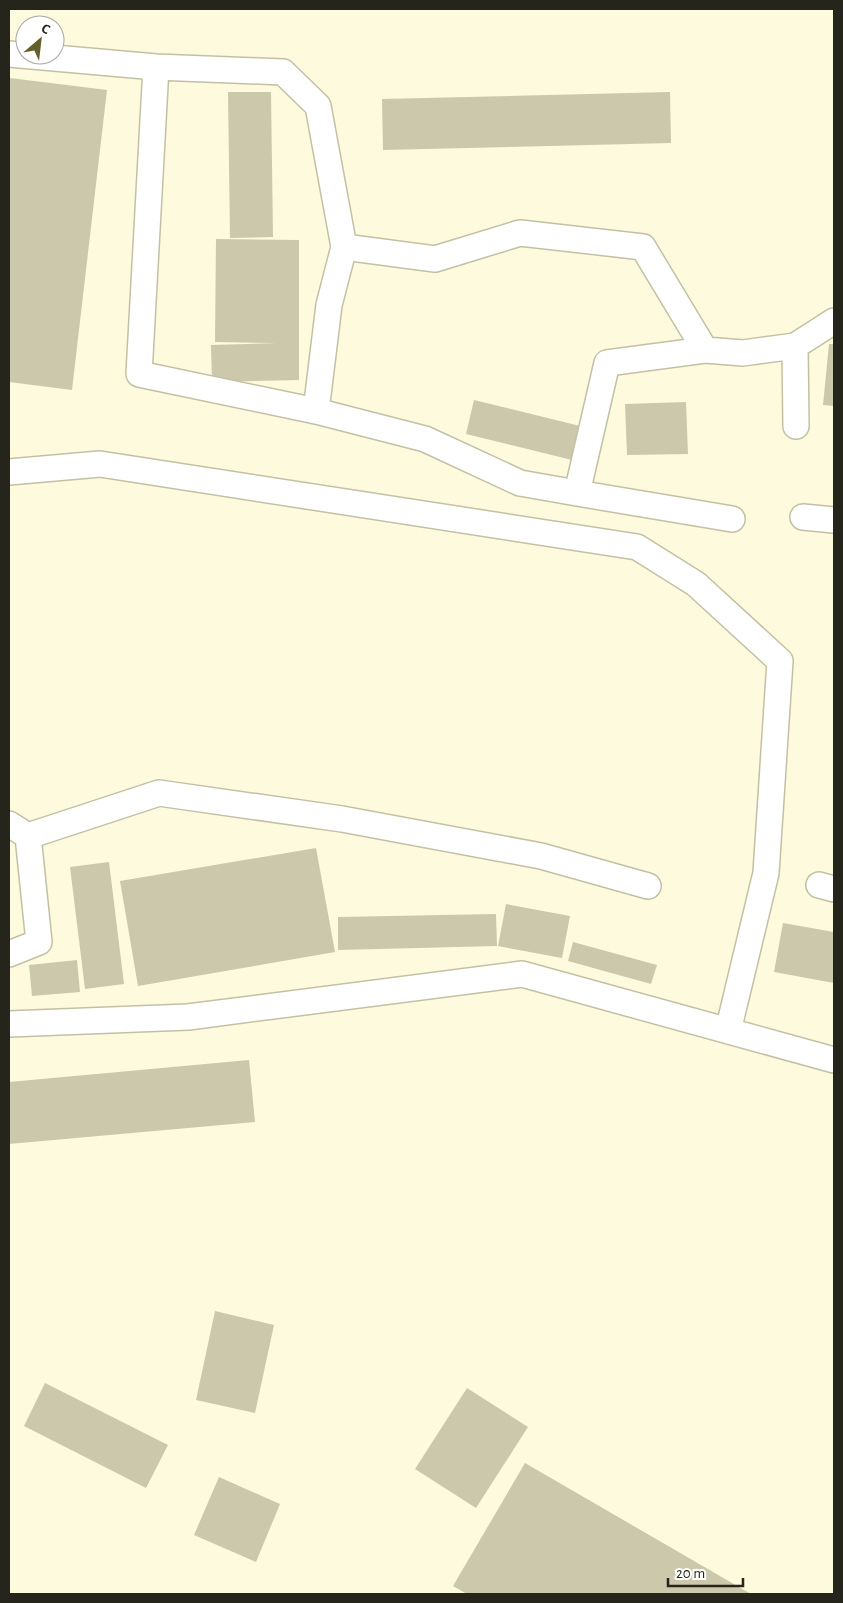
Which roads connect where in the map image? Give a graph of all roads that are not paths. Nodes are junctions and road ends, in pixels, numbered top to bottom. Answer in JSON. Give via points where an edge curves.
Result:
{"nodes":[{"id":1,"x":9,"y":54,"type":"edge"},
{"id":2,"x":156,"y":67,"type":"junction"},
{"id":3,"x":344,"y":247,"type":"junction"},
{"id":4,"x":834,"y":321,"type":"edge"},
{"id":5,"x":795,"y":346,"type":"junction"},
{"id":6,"x":705,"y":350,"type":"junction"},
{"id":7,"x":316,"y":411,"type":"junction"},
{"id":8,"x":796,"y":426,"type":"dead end"},
{"id":9,"x":9,"y":472,"type":"edge"},
{"id":10,"x":577,"y":493,"type":"junction"},
{"id":11,"x":803,"y":517,"type":"dead end"},
{"id":12,"x":732,"y":519,"type":"dead end"},
{"id":13,"x":834,"y":520,"type":"edge"},
{"id":14,"x":18,"y":830,"type":"edge"},
{"id":15,"x":648,"y":886,"type":"dead end"},
{"id":16,"x":9,"y":954,"type":"edge"},
{"id":17,"x":9,"y":1024,"type":"edge"},
{"id":18,"x":728,"y":1031,"type":"junction"},
{"id":19,"x":834,"y":1060,"type":"edge"}],
"edges":[{"from":1,"to":2,"type":"street"},
{"from":2,"to":3,"type":"street","via":[[283,72],[318,106]]},
{"from":2,"to":7,"type":"street","via":[[139,374]]},
{"from":3,"to":6,"type":"street","via":[[435,259],[520,233],[643,247]]},
{"from":3,"to":7,"type":"street","via":[[329,305]]},
{"from":4,"to":5,"type":"street"},
{"from":5,"to":6,"type":"street","via":[[743,353]]},
{"from":5,"to":8,"type":"street"},
{"from":6,"to":10,"type":"street","via":[[607,363]]},
{"from":7,"to":10,"type":"street","via":[[425,439],[520,483]]},
{"from":9,"to":18,"type":"street","via":[[100,464],[637,548],[696,584],[780,661],[766,873]]},
{"from":10,"to":12,"type":"street"},
{"from":11,"to":13,"type":"street"},
{"from":14,"to":15,"type":"street","via":[[159,793],[342,820],[541,856]]},
{"from":14,"to":16,"type":"street","via":[[39,942]]},
{"from":17,"to":18,"type":"street","via":[[188,1017],[522,974]]},
{"from":18,"to":19,"type":"street"}]}
